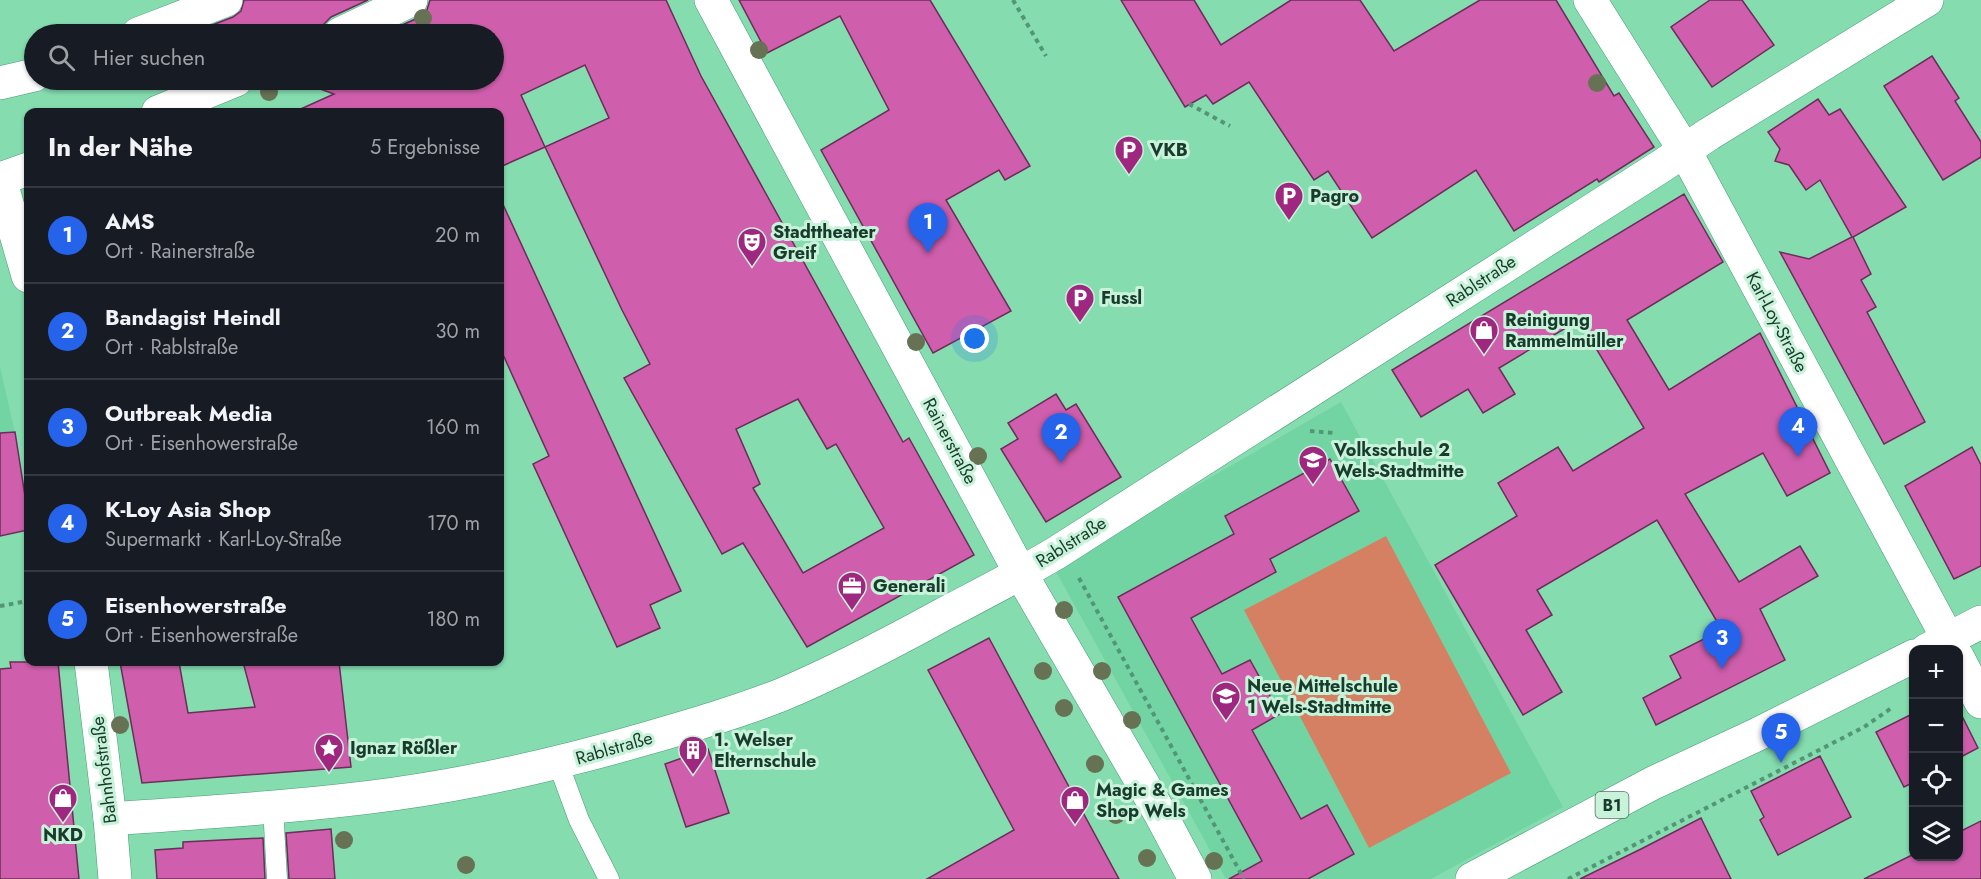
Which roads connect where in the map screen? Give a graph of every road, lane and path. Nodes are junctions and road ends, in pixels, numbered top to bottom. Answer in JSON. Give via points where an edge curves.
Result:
{"nodes":[{"id":1,"x":226,"y":0,"type":"edge"},
{"id":2,"x":411,"y":0,"type":"edge"},
{"id":3,"x":711,"y":0,"type":"edge"},
{"id":4,"x":1013,"y":0,"type":"edge"},
{"id":5,"x":1590,"y":0,"type":"edge"},
{"id":6,"x":1927,"y":0,"type":"edge"},
{"id":7,"x":164,"y":24,"type":"edge"},
{"id":8,"x":361,"y":24,"type":"edge"},
{"id":9,"x":1046,"y":57,"type":"dead end"},
{"id":10,"x":24,"y":77,"type":"edge"},
{"id":11,"x":0,"y":83,"type":"edge"},
{"id":12,"x":212,"y":90,"type":"edge"},
{"id":13,"x":1190,"y":104,"type":"dead end"},
{"id":14,"x":168,"y":108,"type":"edge"},
{"id":15,"x":1230,"y":126,"type":"dead end"},
{"id":16,"x":1684,"y":150,"type":"junction"},
{"id":17,"x":24,"y":170,"type":"edge"},
{"id":18,"x":0,"y":179,"type":"edge"},
{"id":19,"x":24,"y":262,"type":"edge"},
{"id":20,"x":1303,"y":430,"type":"dead end"},
{"id":21,"x":1334,"y":433,"type":"dead end"},
{"id":22,"x":1075,"y":571,"type":"dead end"},
{"id":23,"x":1021,"y":574,"type":"junction"},
{"id":24,"x":24,"y":602,"type":"edge"},
{"id":25,"x":0,"y":606,"type":"edge"},
{"id":26,"x":1981,"y":622,"type":"edge"},
{"id":27,"x":1945,"y":645,"type":"edge"},
{"id":28,"x":1952,"y":645,"type":"edge"},
{"id":29,"x":1909,"y":658,"type":"edge"},
{"id":30,"x":91,"y":666,"type":"edge"},
{"id":31,"x":1963,"y":674,"type":"edge"},
{"id":32,"x":1981,"y":702,"type":"edge"},
{"id":33,"x":1898,"y":704,"type":"dead end"},
{"id":34,"x":558,"y":763,"type":"junction"},
{"id":35,"x":273,"y":807,"type":"junction"},
{"id":36,"x":110,"y":819,"type":"junction"},
{"id":37,"x":115,"y":879,"type":"edge"},
{"id":38,"x":277,"y":879,"type":"edge"},
{"id":39,"x":609,"y":879,"type":"edge"},
{"id":40,"x":1195,"y":879,"type":"edge"},
{"id":41,"x":1244,"y":879,"type":"edge"},
{"id":42,"x":1472,"y":879,"type":"edge"},
{"id":43,"x":1568,"y":879,"type":"edge"}],
"edges":[{"from":1,"to":7,"type":"street"},
{"from":2,"to":8,"type":"street"},
{"from":3,"to":23,"type":"street","name":"Rainerstraße"},
{"from":4,"to":9,"type":"path"},
{"from":5,"to":16,"type":"street","name":"Karl-Loy-Straße"},
{"from":6,"to":16,"type":"street","name":"Rablstraße"},
{"from":10,"to":11,"type":"street"},
{"from":12,"to":14,"type":"street"},
{"from":13,"to":15,"type":"path"},
{"from":16,"to":23,"type":"street","name":"Rablstraße"},
{"from":16,"to":27,"type":"street","name":"Karl-Loy-Straße"},
{"from":17,"to":18,"type":"street"},
{"from":18,"to":19,"type":"street"},
{"from":20,"to":21,"type":"path"},
{"from":22,"to":41,"type":"path"},
{"from":23,"to":34,"type":"street","name":"Rablstraße","via":[[867,656],[781,695],[708,721]]},
{"from":23,"to":40,"type":"street","name":"Rainerstraße"},
{"from":24,"to":25,"type":"path"},
{"from":26,"to":28,"type":"street"},
{"from":29,"to":42,"type":"street","number":"B1","via":[[1653,783]]},
{"from":30,"to":36,"type":"street","name":"Bahnhofstraße"},
{"from":31,"to":32,"type":"street","name":"Karl-Loy-Straße"},
{"from":33,"to":43,"type":"path","via":[[1864,727]]},
{"from":34,"to":35,"type":"street","name":"Rablstraße","via":[[394,794]]},
{"from":34,"to":39,"type":"lane","via":[[579,820]]},
{"from":35,"to":36,"type":"street","name":"Rablstraße"},
{"from":35,"to":38,"type":"lane"},
{"from":36,"to":37,"type":"street","name":"Bahnhofstraße"}]}
